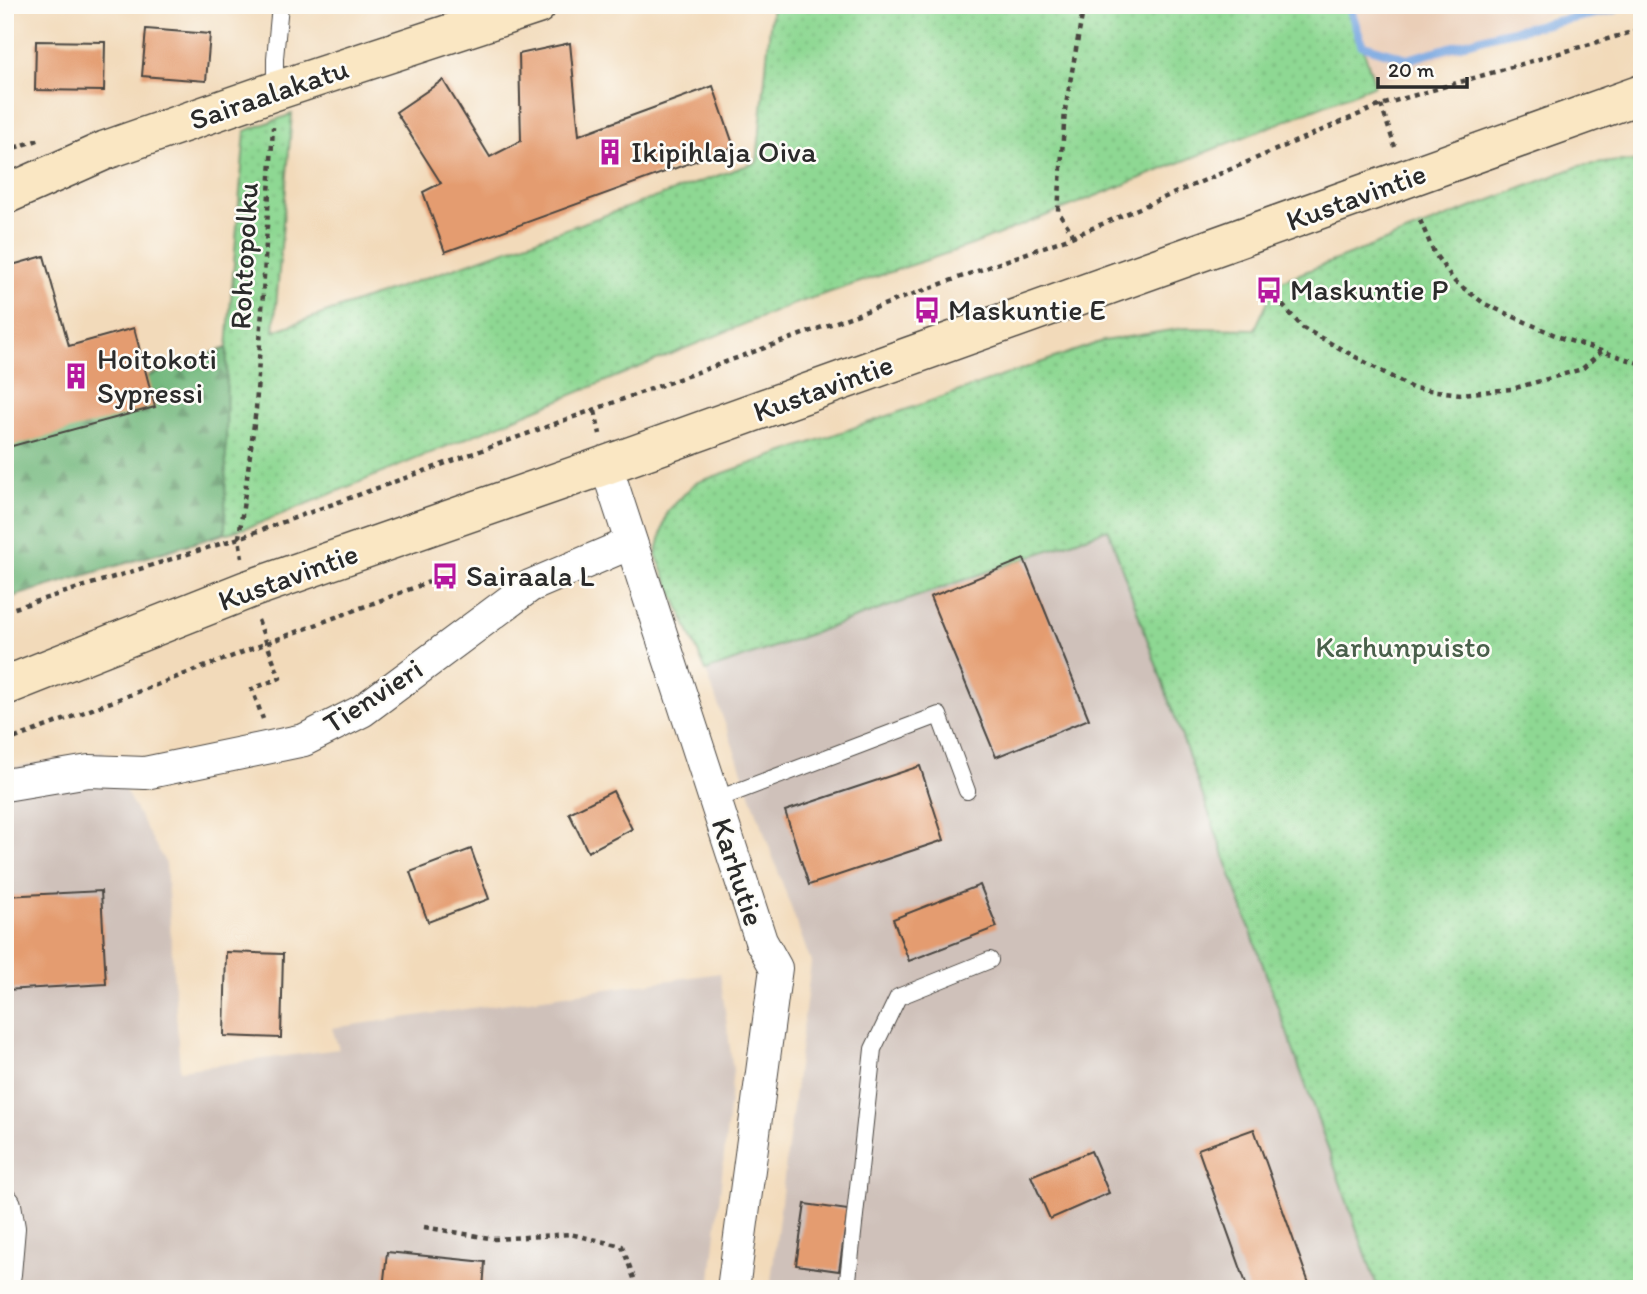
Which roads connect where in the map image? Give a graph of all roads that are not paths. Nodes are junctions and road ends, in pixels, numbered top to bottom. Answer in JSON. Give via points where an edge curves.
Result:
{"nodes":[{"id":1,"x":280,"y":5,"type":"edge"},
{"id":2,"x":537,"y":5,"type":"edge"},
{"id":3,"x":275,"y":91,"type":"junction"},
{"id":4,"x":1642,"y":94,"type":"edge"},
{"id":5,"x":5,"y":195,"type":"edge"},
{"id":6,"x":606,"y":465,"type":"junction"},
{"id":7,"x":631,"y":543,"type":"junction"},
{"id":8,"x":5,"y":685,"type":"edge"},
{"id":9,"x":5,"y":785,"type":"edge"},
{"id":10,"x":967,"y":791,"type":"dead end"},
{"id":11,"x":715,"y":800,"type":"junction"},
{"id":12,"x":990,"y":960,"type":"dead end"},
{"id":13,"x":5,"y":1205,"type":"edge"},
{"id":14,"x":5,"y":1274,"type":"edge"},
{"id":15,"x":733,"y":1289,"type":"edge"},
{"id":16,"x":847,"y":1289,"type":"edge"}],
"edges":[{"from":1,"to":3,"type":"lane"},
{"from":2,"to":3,"type":"main road","name":"Sairaalakatu"},
{"from":3,"to":5,"type":"main road","name":"Sairaalakatu","via":[[106,150]]},
{"from":4,"to":6,"type":"main road","name":"Kustavintie"},
{"from":6,"to":7,"type":"street","name":"Karhutie"},
{"from":6,"to":8,"type":"main road","name":"Kustavintie","via":[[247,590]]},
{"from":7,"to":9,"type":"street","name":"Tienvieri","via":[[530,586],[362,711],[304,740],[145,773],[89,771]]},
{"from":7,"to":11,"type":"street","name":"Karhutie"},
{"from":10,"to":11,"type":"lane","via":[[939,715]]},
{"from":11,"to":15,"type":"street","name":"Karhutie","via":[[761,941],[776,968]]},
{"from":12,"to":16,"type":"lane","via":[[898,997],[873,1049]]},
{"from":13,"to":14,"type":"street","via":[[9,1228]]}]}
